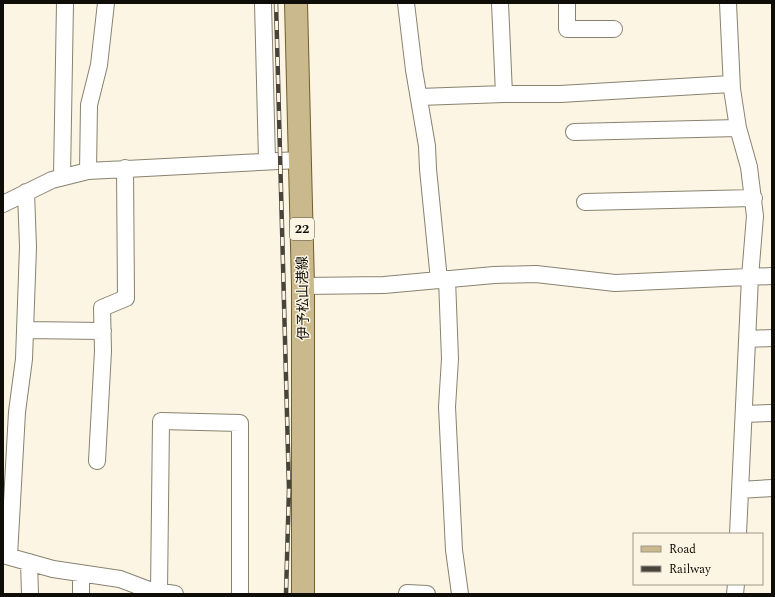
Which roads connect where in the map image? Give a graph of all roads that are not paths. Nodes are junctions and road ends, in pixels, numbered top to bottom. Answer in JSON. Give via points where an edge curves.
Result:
{"nodes":[{"id":1,"x":65,"y":3,"type":"edge"},
{"id":2,"x":106,"y":3,"type":"edge"},
{"id":3,"x":263,"y":3,"type":"edge"},
{"id":4,"x":296,"y":3,"type":"edge"},
{"id":5,"x":406,"y":3,"type":"edge"},
{"id":6,"x":500,"y":3,"type":"edge"},
{"id":7,"x":567,"y":3,"type":"edge"},
{"id":8,"x":728,"y":3,"type":"edge"},
{"id":9,"x":614,"y":29,"type":"dead end"},
{"id":10,"x":731,"y":84,"type":"junction"},
{"id":11,"x":504,"y":94,"type":"junction"},
{"id":12,"x":419,"y":97,"type":"junction"},
{"id":13,"x":738,"y":128,"type":"junction"},
{"id":14,"x":574,"y":132,"type":"dead end"},
{"id":15,"x":300,"y":160,"type":"junction"},
{"id":16,"x":267,"y":161,"type":"junction"},
{"id":17,"x":125,"y":168,"type":"junction"},
{"id":18,"x":88,"y":171,"type":"junction"},
{"id":19,"x":62,"y":176,"type":"junction"},
{"id":20,"x":26,"y":192,"type":"junction"},
{"id":21,"x":754,"y":198,"type":"junction"},
{"id":22,"x":585,"y":203,"type":"dead end"},
{"id":23,"x":5,"y":207,"type":"edge"},
{"id":24,"x":772,"y":276,"type":"edge"},
{"id":25,"x":750,"y":277,"type":"junction"},
{"id":26,"x":443,"y":280,"type":"junction"},
{"id":27,"x":304,"y":286,"type":"junction"},
{"id":28,"x":25,"y":330,"type":"junction"},
{"id":29,"x":102,"y":331,"type":"junction"},
{"id":30,"x":772,"y":338,"type":"edge"},
{"id":31,"x":747,"y":339,"type":"junction"},
{"id":32,"x":772,"y":413,"type":"edge"},
{"id":33,"x":744,"y":414,"type":"junction"},
{"id":34,"x":97,"y":461,"type":"dead end"},
{"id":35,"x":772,"y":488,"type":"edge"},
{"id":36,"x":740,"y":490,"type":"junction"},
{"id":37,"x":738,"y":533,"type":"edge"},
{"id":38,"x":6,"y":555,"type":"edge"},
{"id":39,"x":29,"y":562,"type":"junction"},
{"id":40,"x":80,"y":573,"type":"junction"},
{"id":41,"x":426,"y":589,"type":"edge"},
{"id":42,"x":167,"y":593,"type":"edge"},
{"id":43,"x":407,"y":593,"type":"edge"},
{"id":44,"x":30,"y":594,"type":"edge"},
{"id":45,"x":81,"y":594,"type":"edge"},
{"id":46,"x":240,"y":594,"type":"edge"},
{"id":47,"x":303,"y":594,"type":"edge"},
{"id":48,"x":460,"y":594,"type":"edge"}],
"edges":[{"from":1,"to":19,"type":"street"},
{"from":2,"to":18,"type":"street","via":[[99,65],[89,105]]},
{"from":3,"to":16,"type":"street"},
{"from":4,"to":15,"type":"main road","name":"伊予松山港線","number":"22"},
{"from":5,"to":12,"type":"street"},
{"from":6,"to":11,"type":"street"},
{"from":7,"to":9,"type":"street","via":[[567,29]]},
{"from":8,"to":10,"type":"street"},
{"from":10,"to":11,"type":"street","via":[[560,94]]},
{"from":10,"to":13,"type":"street"},
{"from":11,"to":12,"type":"street"},
{"from":12,"to":26,"type":"street"},
{"from":13,"to":14,"type":"street"},
{"from":13,"to":21,"type":"street","via":[[749,167]]},
{"from":15,"to":16,"type":"street"},
{"from":15,"to":27,"type":"main road","name":"伊予松山港線","number":"22"},
{"from":16,"to":17,"type":"street"},
{"from":17,"to":18,"type":"street"},
{"from":17,"to":29,"type":"street","via":[[126,298],[102,308]]},
{"from":18,"to":19,"type":"street"},
{"from":19,"to":20,"type":"street"},
{"from":20,"to":23,"type":"street"},
{"from":20,"to":28,"type":"street","via":[[28,247]]},
{"from":21,"to":22,"type":"street"},
{"from":21,"to":25,"type":"street"},
{"from":24,"to":25,"type":"street"},
{"from":25,"to":26,"type":"street","via":[[615,283],[536,274]]},
{"from":25,"to":31,"type":"street"},
{"from":26,"to":27,"type":"street","via":[[384,285]]},
{"from":26,"to":48,"type":"street","via":[[450,358],[447,407],[454,550]]},
{"from":27,"to":47,"type":"main road","name":"伊予松山港線","number":"22"},
{"from":28,"to":29,"type":"street"},
{"from":28,"to":38,"type":"street"},
{"from":29,"to":34,"type":"street"},
{"from":30,"to":31,"type":"street"},
{"from":31,"to":33,"type":"street"},
{"from":32,"to":33,"type":"street"},
{"from":33,"to":36,"type":"street"},
{"from":35,"to":36,"type":"street"},
{"from":36,"to":37,"type":"street"},
{"from":38,"to":39,"type":"street"},
{"from":39,"to":40,"type":"street"},
{"from":39,"to":44,"type":"street"},
{"from":40,"to":42,"type":"street","via":[[120,579],[148,590]]},
{"from":40,"to":45,"type":"street"},
{"from":41,"to":43,"type":"street"},
{"from":42,"to":46,"type":"street","via":[[161,420],[240,423]]}]}
